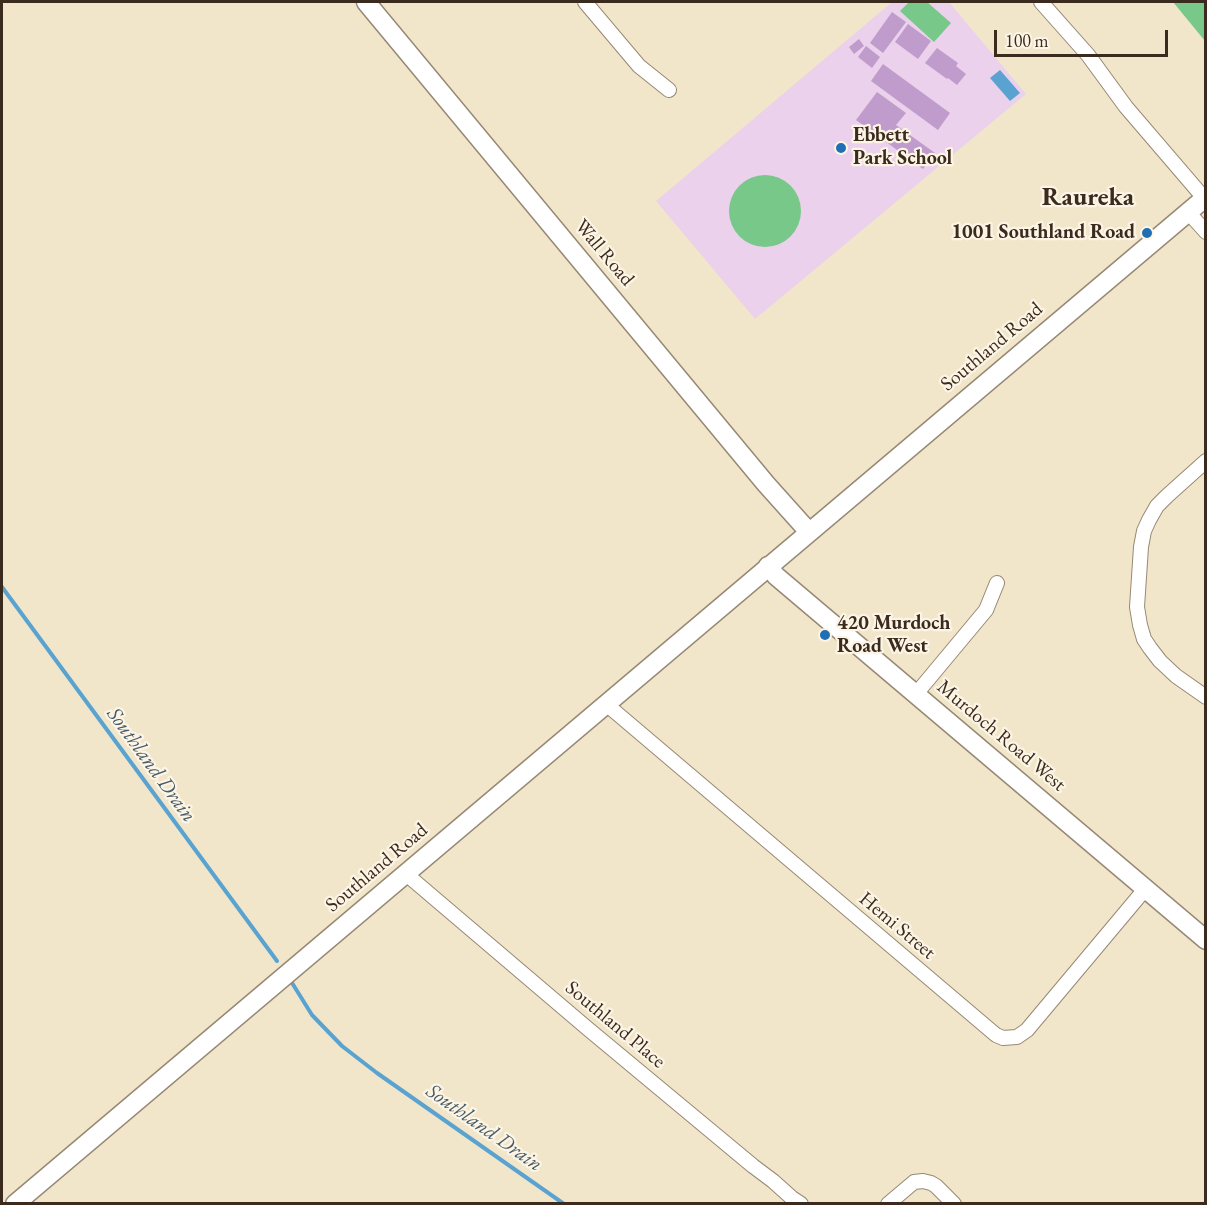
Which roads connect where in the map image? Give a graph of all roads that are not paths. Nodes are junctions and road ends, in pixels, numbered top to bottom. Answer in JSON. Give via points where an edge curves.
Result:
{"nodes":[{"id":1,"x":366,"y":2,"type":"edge"},
{"id":2,"x":585,"y":2,"type":"edge"},
{"id":3,"x":1041,"y":2,"type":"edge"},
{"id":4,"x":669,"y":90,"type":"dead end"},
{"id":5,"x":1205,"y":198,"type":"edge"},
{"id":6,"x":1188,"y":212,"type":"junction"},
{"id":7,"x":1206,"y":232,"type":"edge"},
{"id":8,"x":1206,"y":461,"type":"edge"},
{"id":9,"x":809,"y":532,"type":"junction"},
{"id":10,"x":768,"y":566,"type":"junction"},
{"id":11,"x":997,"y":583,"type":"dead end"},
{"id":12,"x":916,"y":694,"type":"junction"},
{"id":13,"x":1206,"y":697,"type":"edge"},
{"id":14,"x":606,"y":704,"type":"junction"},
{"id":15,"x":406,"y":874,"type":"junction"},
{"id":16,"x":1146,"y":888,"type":"junction"},
{"id":17,"x":1206,"y":940,"type":"edge"},
{"id":18,"x":15,"y":1203,"type":"edge"},
{"id":19,"x":801,"y":1203,"type":"edge"},
{"id":20,"x":888,"y":1203,"type":"edge"},
{"id":21,"x":954,"y":1203,"type":"edge"}],
"edges":[{"from":1,"to":9,"type":"street","name":"Wall Road"},
{"from":2,"to":4,"type":"street","via":[[639,66]]},
{"from":3,"to":5,"type":"street"},
{"from":5,"to":6,"type":"street","name":"Southland Road"},
{"from":6,"to":7,"type":"street"},
{"from":6,"to":9,"type":"street","name":"Southland Road"},
{"from":8,"to":13,"type":"street","via":[[1167,495],[1149,520],[1141,547],[1137,599],[1140,625],[1150,648],[1176,676]]},
{"from":9,"to":10,"type":"street","name":"Southland Road"},
{"from":10,"to":12,"type":"street","name":"Murdoch Road West"},
{"from":10,"to":14,"type":"street","name":"Southland Road"},
{"from":11,"to":12,"type":"street","via":[[986,610]]},
{"from":12,"to":16,"type":"street","name":"Murdoch Road West"},
{"from":14,"to":15,"type":"street","name":"Southland Road"},
{"from":14,"to":16,"type":"street","name":"Hemi Street","via":[[1003,1038],[1017,1037],[1027,1030]]},
{"from":15,"to":18,"type":"street","name":"Southland Road"},
{"from":15,"to":19,"type":"street","name":"Southland Place"},
{"from":16,"to":17,"type":"street","name":"Murdoch Road West"},
{"from":20,"to":21,"type":"street","via":[[914,1182],[924,1181],[936,1186]]}]}
